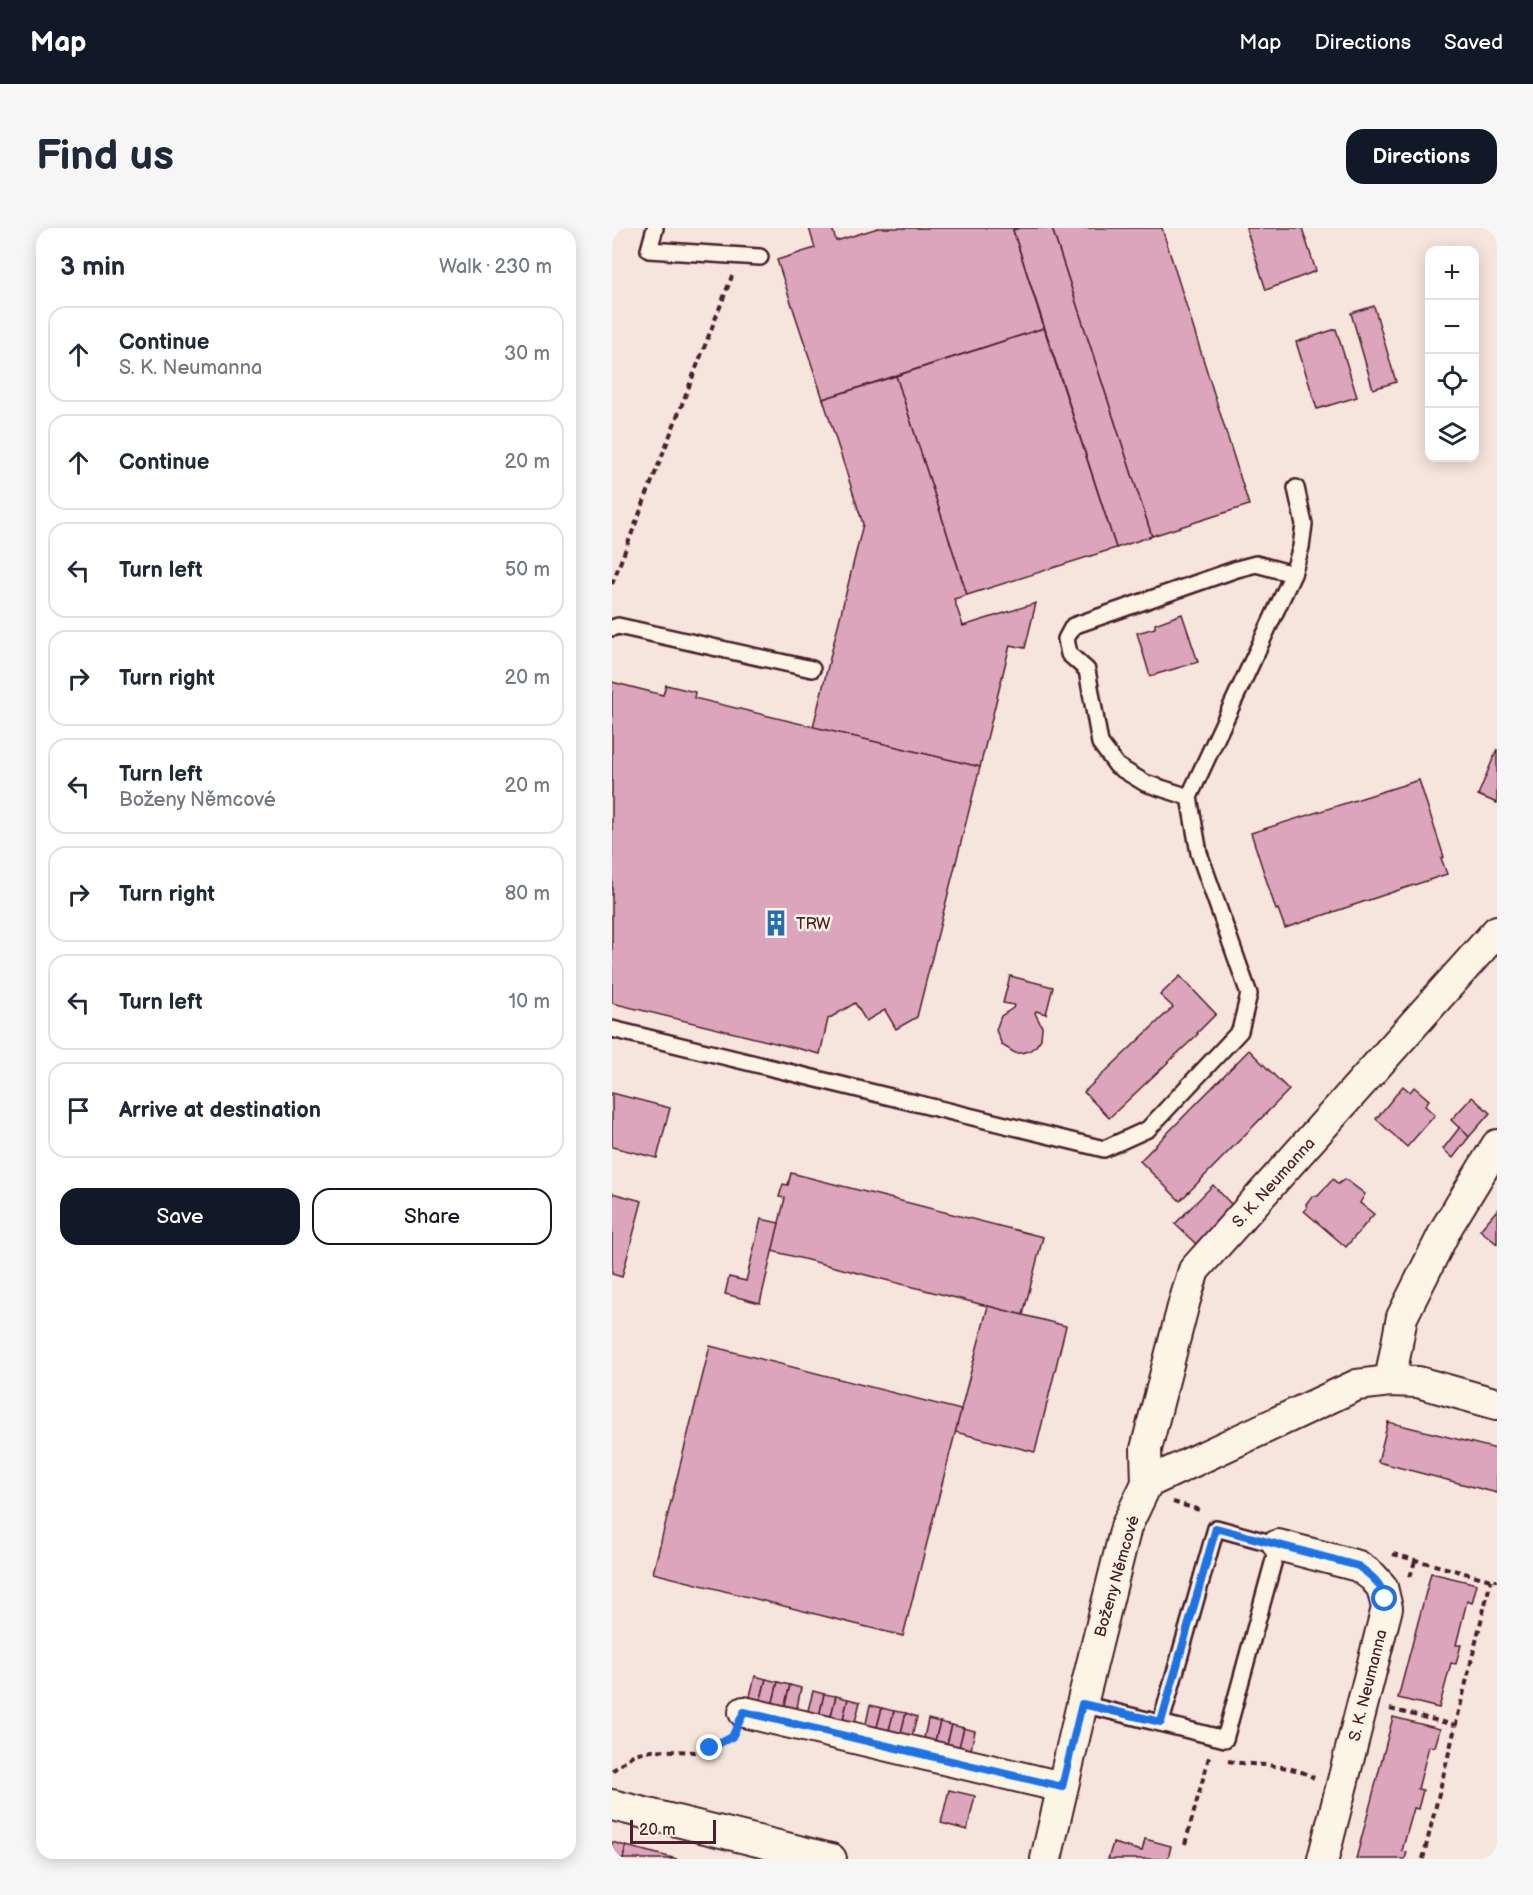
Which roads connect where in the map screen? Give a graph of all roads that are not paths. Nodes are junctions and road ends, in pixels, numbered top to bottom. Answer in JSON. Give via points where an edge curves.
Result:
{"nodes":[{"id":1,"x":655,"y":228,"type":"edge"},
{"id":2,"x":760,"y":257,"type":"dead end"},
{"id":3,"x":1296,"y":488,"type":"dead end"},
{"id":4,"x":1293,"y":574,"type":"junction"},
{"id":5,"x":612,"y":628,"type":"edge"},
{"id":6,"x":812,"y":669,"type":"dead end"},
{"id":7,"x":1189,"y":797,"type":"junction"},
{"id":8,"x":1497,"y":931,"type":"edge"},
{"id":9,"x":612,"y":1029,"type":"edge"},
{"id":10,"x":1497,"y":1144,"type":"edge"},
{"id":11,"x":1390,"y":1381,"type":"junction"},
{"id":12,"x":1497,"y":1404,"type":"edge"},
{"id":13,"x":1158,"y":1492,"type":"junction"},
{"id":14,"x":1278,"y":1545,"type":"junction"},
{"id":15,"x":1082,"y":1704,"type":"junction"},
{"id":16,"x":744,"y":1712,"type":"road end"},
{"id":17,"x":1161,"y":1722,"type":"junction"},
{"id":18,"x":1062,"y":1787,"type":"junction"},
{"id":19,"x":612,"y":1805,"type":"edge"},
{"id":20,"x":831,"y":1859,"type":"edge"},
{"id":21,"x":1046,"y":1859,"type":"edge"},
{"id":22,"x":1323,"y":1859,"type":"edge"}],
"edges":[{"from":1,"to":2,"type":"lane","via":[[649,250]]},
{"from":3,"to":4,"type":"lane","via":[[1304,524]]},
{"from":4,"to":7,"type":"lane"},
{"from":4,"to":7,"type":"lane","via":[[1256,564],[1237,568],[1073,626],[1066,639],[1069,654],[1087,670],[1100,742],[1118,766],[1145,783]]},
{"from":5,"to":6,"type":"lane","via":[[618,626]]},
{"from":7,"to":9,"type":"lane","via":[[1199,853],[1249,994],[1240,1031],[1148,1129],[1104,1149]]},
{"from":8,"to":13,"type":"street","name":"S. K. Neumanna","via":[[1194,1270],[1146,1449]]},
{"from":10,"to":11,"type":"street","via":[[1447,1227],[1402,1317]]},
{"from":11,"to":12,"type":"street","via":[[1418,1382]]},
{"from":11,"to":13,"type":"street","via":[[1357,1385]]},
{"from":13,"to":15,"type":"street","name":"Boženy Němcové","via":[[1126,1527]]},
{"from":14,"to":17,"type":"lane","via":[[1216,1528]]},
{"from":14,"to":17,"type":"lane","via":[[1225,1739]]},
{"from":14,"to":22,"type":"street","name":"S. K. Neumanna","via":[[1358,1566],[1382,1587],[1387,1608]]},
{"from":15,"to":17,"type":"lane"},
{"from":15,"to":18,"type":"street","name":"Boženy Němcové"},
{"from":16,"to":18,"type":"street"},
{"from":18,"to":21,"type":"street","name":"Boženy Němcové"},
{"from":19,"to":20,"type":"street"}]}
